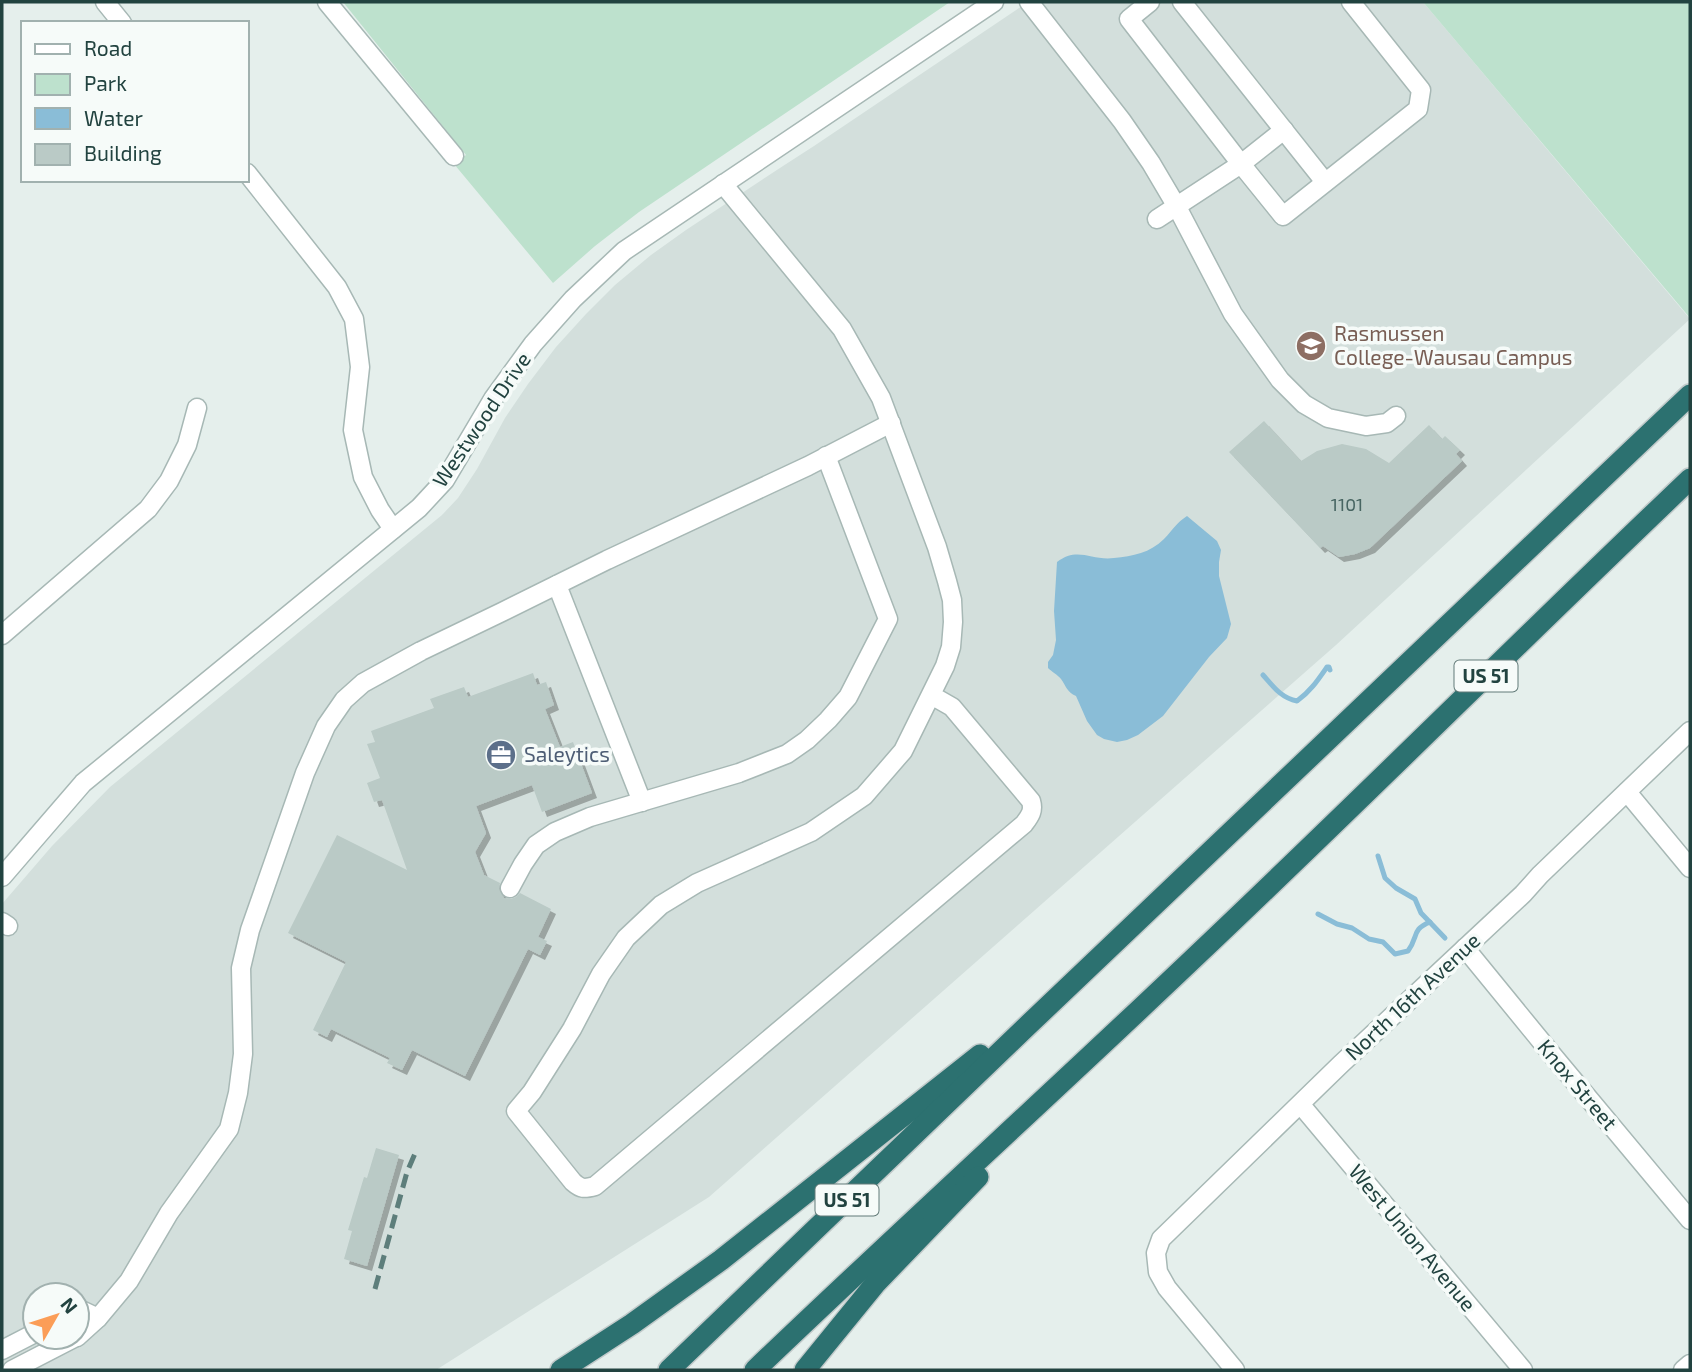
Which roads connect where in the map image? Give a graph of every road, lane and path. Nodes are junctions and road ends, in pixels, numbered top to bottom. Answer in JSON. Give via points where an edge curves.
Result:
{"nodes":[{"id":1,"x":105,"y":2,"type":"edge"},
{"id":2,"x":327,"y":2,"type":"edge"},
{"id":3,"x":994,"y":2,"type":"edge"},
{"id":4,"x":1029,"y":2,"type":"edge"},
{"id":5,"x":1150,"y":2,"type":"edge"},
{"id":6,"x":1182,"y":2,"type":"edge"},
{"id":7,"x":1351,"y":2,"type":"edge"},
{"id":8,"x":120,"y":21,"type":"edge"},
{"id":9,"x":1284,"y":130,"type":"junction"},
{"id":10,"x":454,"y":156,"type":"dead end"},
{"id":11,"x":1241,"y":164,"type":"junction"},
{"id":12,"x":248,"y":174,"type":"edge"},
{"id":13,"x":1325,"y":182,"type":"junction"},
{"id":14,"x":723,"y":184,"type":"junction"},
{"id":15,"x":1177,"y":207,"type":"junction"},
{"id":16,"x":1157,"y":219,"type":"dead end"},
{"id":17,"x":1690,"y":395,"type":"edge"},
{"id":18,"x":197,"y":408,"type":"dead end"},
{"id":19,"x":1396,"y":416,"type":"dead end"},
{"id":20,"x":891,"y":423,"type":"junction"},
{"id":21,"x":827,"y":456,"type":"junction"},
{"id":22,"x":1690,"y":478,"type":"edge"},
{"id":23,"x":393,"y":529,"type":"junction"},
{"id":24,"x":557,"y":585,"type":"junction"},
{"id":25,"x":2,"y":635,"type":"edge"},
{"id":26,"x":931,"y":695,"type":"junction"},
{"id":27,"x":1690,"y":731,"type":"edge"},
{"id":28,"x":1627,"y":792,"type":"junction"},
{"id":29,"x":642,"y":802,"type":"junction"},
{"id":30,"x":1690,"y":868,"type":"edge"},
{"id":31,"x":2,"y":877,"type":"edge"},
{"id":32,"x":510,"y":888,"type":"dead end"},
{"id":33,"x":1465,"y":948,"type":"junction"},
{"id":34,"x":1024,"y":1028,"type":"junction"},
{"id":35,"x":1058,"y":1087,"type":"junction"},
{"id":36,"x":1301,"y":1105,"type":"junction"},
{"id":37,"x":1690,"y":1220,"type":"edge"},
{"id":38,"x":91,"y":1315,"type":"edge"},
{"id":39,"x":98,"y":1318,"type":"junction"},
{"id":40,"x":91,"y":1324,"type":"edge"},
{"id":41,"x":21,"y":1340,"type":"edge"},
{"id":42,"x":2,"y":1350,"type":"edge"},
{"id":43,"x":49,"y":1351,"type":"edge"},
{"id":44,"x":1690,"y":1364,"type":"edge"},
{"id":45,"x":12,"y":1370,"type":"edge"},
{"id":46,"x":561,"y":1370,"type":"edge"},
{"id":47,"x":669,"y":1370,"type":"edge"},
{"id":48,"x":755,"y":1370,"type":"edge"},
{"id":49,"x":805,"y":1370,"type":"edge"},
{"id":50,"x":1235,"y":1370,"type":"edge"},
{"id":51,"x":1523,"y":1370,"type":"edge"},
{"id":52,"x":1683,"y":1370,"type":"edge"}],
"edges":[{"from":1,"to":8,"type":"street"},
{"from":2,"to":10,"type":"street"},
{"from":3,"to":14,"type":"street","name":"Westwood Drive"},
{"from":4,"to":15,"type":"street","via":[[1122,121]]},
{"from":5,"to":11,"type":"street","via":[[1129,19]]},
{"from":6,"to":9,"type":"street"},
{"from":7,"to":13,"type":"street","via":[[1420,90],[1418,109]]},
{"from":9,"to":11,"type":"street"},
{"from":9,"to":13,"type":"street"},
{"from":11,"to":13,"type":"street","via":[[1283,216]]},
{"from":11,"to":15,"type":"street"},
{"from":12,"to":23,"type":"street","via":[[337,287],[354,319],[360,368],[353,430],[363,477]]},
{"from":14,"to":20,"type":"street","via":[[842,329]]},
{"from":14,"to":23,"type":"street","name":"Westwood Drive","via":[[624,251],[573,299],[505,381],[445,480]]},
{"from":15,"to":16,"type":"street"},
{"from":15,"to":19,"type":"street","via":[[1233,314],[1280,380],[1304,404],[1328,418],[1366,426],[1387,423]]},
{"from":17,"to":34,"type":"highway","number":"US 51"},
{"from":18,"to":25,"type":"street","via":[[187,445],[148,509]]},
{"from":20,"to":21,"type":"street"},
{"from":20,"to":26,"type":"street","via":[[952,600],[950,647]]},
{"from":21,"to":24,"type":"street"},
{"from":21,"to":29,"type":"street","via":[[888,619],[848,696],[807,740],[787,754]]},
{"from":22,"to":35,"type":"highway","number":"US 51"},
{"from":23,"to":31,"type":"street","name":"Westwood Drive","via":[[83,783]]},
{"from":24,"to":29,"type":"street"},
{"from":24,"to":39,"type":"street","via":[[363,683],[326,726],[250,930],[241,968],[243,1054],[229,1129],[169,1213],[129,1281]]},
{"from":26,"to":26,"type":"street","via":[[903,751],[864,796],[811,832],[697,883],[661,905],[625,938],[516,1111],[580,1189],[595,1186],[1031,816],[1031,802],[951,707]]},
{"from":27,"to":28,"type":"street","name":"North 16th Avenue"},
{"from":28,"to":30,"type":"street"},
{"from":28,"to":33,"type":"street","name":"North 16th Avenue"},
{"from":29,"to":32,"type":"street","via":[[555,832],[536,845]]},
{"from":33,"to":36,"type":"street","name":"North 16th Avenue"},
{"from":33,"to":37,"type":"street","name":"Knox Street"},
{"from":34,"to":46,"type":"highway","via":[[961,1069],[721,1260]]},
{"from":34,"to":47,"type":"highway","number":"US 51"},
{"from":35,"to":48,"type":"highway","number":"US 51"},
{"from":35,"to":49,"type":"highway","via":[[869,1290]]},
{"from":36,"to":50,"type":"street","name":"North 16th Avenue","via":[[1161,1239],[1156,1253],[1158,1272],[1167,1288]]},
{"from":36,"to":51,"type":"street","name":"West Union Avenue"},
{"from":38,"to":39,"type":"street"},
{"from":39,"to":40,"type":"street"},
{"from":41,"to":42,"type":"street"},
{"from":43,"to":45,"type":"street"},
{"from":44,"to":52,"type":"street"}]}
